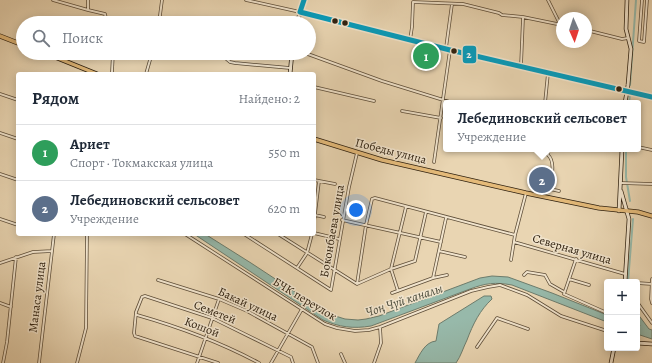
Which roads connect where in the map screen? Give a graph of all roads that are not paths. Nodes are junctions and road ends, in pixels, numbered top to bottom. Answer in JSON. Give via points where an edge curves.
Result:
{"nodes":[{"id":1,"x":53,"y":0,"type":"edge"},
{"id":2,"x":88,"y":0,"type":"edge"},
{"id":3,"x":162,"y":0,"type":"edge"},
{"id":4,"x":246,"y":0,"type":"edge"},
{"id":5,"x":304,"y":0,"type":"edge"},
{"id":6,"x":548,"y":0,"type":"edge"},
{"id":7,"x":627,"y":0,"type":"edge"},
{"id":8,"x":642,"y":0,"type":"edge"},
{"id":9,"x":647,"y":0,"type":"edge"},
{"id":10,"x":452,"y":4,"type":"junction"},
{"id":11,"x":88,"y":10,"type":"junction"},
{"id":12,"x":300,"y":12,"type":"junction"},
{"id":13,"x":556,"y":15,"type":"edge"},
{"id":14,"x":105,"y":16,"type":"edge"},
{"id":15,"x":160,"y":16,"type":"edge"},
{"id":16,"x":299,"y":16,"type":"edge"},
{"id":17,"x":316,"y":16,"type":"edge"},
{"id":18,"x":316,"y":16,"type":"edge"},
{"id":19,"x":523,"y":17,"type":"junction"},
{"id":20,"x":556,"y":23,"type":"edge"},
{"id":21,"x":592,"y":32,"type":"edge"},
{"id":22,"x":0,"y":36,"type":"edge"},
{"id":23,"x":628,"y":38,"type":"junction"},
{"id":24,"x":409,"y":40,"type":"junction"},
{"id":25,"x":16,"y":42,"type":"edge"},
{"id":26,"x":448,"y":50,"type":"junction"},
{"id":27,"x":316,"y":57,"type":"edge"},
{"id":28,"x":62,"y":60,"type":"edge"},
{"id":29,"x":113,"y":60,"type":"edge"},
{"id":30,"x":150,"y":60,"type":"edge"},
{"id":31,"x":228,"y":60,"type":"edge"},
{"id":32,"x":291,"y":60,"type":"edge"},
{"id":33,"x":521,"y":66,"type":"junction"},
{"id":34,"x":290,"y":68,"type":"junction"},
{"id":35,"x":92,"y":72,"type":"edge"},
{"id":36,"x":112,"y":72,"type":"dead end"},
{"id":37,"x":147,"y":72,"type":"edge"},
{"id":38,"x":290,"y":72,"type":"edge"},
{"id":39,"x":548,"y":74,"type":"junction"},
{"id":40,"x":316,"y":87,"type":"edge"},
{"id":41,"x":627,"y":91,"type":"junction"},
{"id":42,"x":0,"y":94,"type":"edge"},
{"id":43,"x":652,"y":97,"type":"edge"},
{"id":44,"x":16,"y":99,"type":"edge"},
{"id":45,"x":443,"y":100,"type":"junction"},
{"id":46,"x":545,"y":100,"type":"edge"},
{"id":47,"x":626,"y":100,"type":"edge"},
{"id":48,"x":374,"y":101,"type":"dead end"},
{"id":49,"x":402,"y":111,"type":"dead end"},
{"id":50,"x":441,"y":118,"type":"junction"},
{"id":51,"x":0,"y":133,"type":"edge"},
{"id":52,"x":16,"y":138,"type":"edge"},
{"id":53,"x":316,"y":140,"type":"edge"},
{"id":54,"x":641,"y":148,"type":"edge"},
{"id":55,"x":652,"y":150,"type":"edge"},
{"id":56,"x":547,"y":152,"type":"edge"},
{"id":57,"x":622,"y":152,"type":"edge"},
{"id":58,"x":357,"y":153,"type":"junction"},
{"id":59,"x":434,"y":162,"type":"dead end"},
{"id":60,"x":0,"y":174,"type":"edge"},
{"id":61,"x":16,"y":179,"type":"edge"},
{"id":62,"x":316,"y":180,"type":"edge"},
{"id":63,"x":319,"y":181,"type":"junction"},
{"id":64,"x":620,"y":183,"type":"junction"},
{"id":65,"x":335,"y":184,"type":"dead end"},
{"id":66,"x":652,"y":184,"type":"edge"},
{"id":67,"x":559,"y":191,"type":"dead end"},
{"id":68,"x":621,"y":191,"type":"junction"},
{"id":69,"x":526,"y":193,"type":"junction"},
{"id":70,"x":316,"y":201,"type":"edge"},
{"id":71,"x":406,"y":207,"type":"junction"},
{"id":72,"x":619,"y":211,"type":"junction"},
{"id":73,"x":627,"y":211,"type":"junction"},
{"id":74,"x":426,"y":212,"type":"junction"},
{"id":75,"x":316,"y":215,"type":"edge"},
{"id":76,"x":652,"y":216,"type":"edge"},
{"id":77,"x":324,"y":217,"type":"dead end"},
{"id":78,"x":446,"y":218,"type":"junction"},
{"id":79,"x":0,"y":219,"type":"edge"},
{"id":80,"x":342,"y":220,"type":"junction"},
{"id":81,"x":16,"y":224,"type":"edge"},
{"id":82,"x":366,"y":225,"type":"junction"},
{"id":83,"x":400,"y":232,"type":"junction"},
{"id":84,"x":316,"y":235,"type":"edge"},
{"id":85,"x":516,"y":235,"type":"junction"},
{"id":86,"x":54,"y":236,"type":"edge"},
{"id":87,"x":87,"y":236,"type":"edge"},
{"id":88,"x":188,"y":236,"type":"edge"},
{"id":89,"x":247,"y":236,"type":"edge"},
{"id":90,"x":281,"y":236,"type":"edge"},
{"id":91,"x":312,"y":236,"type":"edge"},
{"id":92,"x":420,"y":237,"type":"junction"},
{"id":93,"x":339,"y":239,"type":"junction"},
{"id":94,"x":441,"y":242,"type":"junction"},
{"id":95,"x":514,"y":242,"type":"junction"},
{"id":96,"x":52,"y":251,"type":"junction"},
{"id":97,"x":439,"y":251,"type":"junction"},
{"id":98,"x":307,"y":253,"type":"junction"},
{"id":99,"x":16,"y":257,"type":"junction"},
{"id":100,"x":465,"y":257,"type":"dead end"},
{"id":101,"x":576,"y":259,"type":"junction"},
{"id":102,"x":511,"y":260,"type":"dead end"},
{"id":103,"x":0,"y":263,"type":"edge"},
{"id":104,"x":297,"y":268,"type":"junction"},
{"id":105,"x":392,"y":269,"type":"junction"},
{"id":106,"x":335,"y":270,"type":"junction"},
{"id":107,"x":625,"y":274,"type":"junction"},
{"id":108,"x":447,"y":275,"type":"dead end"},
{"id":109,"x":524,"y":275,"type":"dead end"},
{"id":110,"x":433,"y":278,"type":"junction"},
{"id":111,"x":569,"y":279,"type":"junction"},
{"id":112,"x":627,"y":279,"type":"edge"},
{"id":113,"x":652,"y":279,"type":"edge"},
{"id":114,"x":158,"y":280,"type":"dead end"},
{"id":115,"x":640,"y":283,"type":"edge"},
{"id":116,"x":356,"y":284,"type":"junction"},
{"id":117,"x":652,"y":284,"type":"edge"},
{"id":118,"x":589,"y":286,"type":"dead end"},
{"id":119,"x":398,"y":291,"type":"junction"},
{"id":120,"x":564,"y":292,"type":"junction"},
{"id":121,"x":392,"y":293,"type":"dead end"},
{"id":122,"x":219,"y":299,"type":"junction"},
{"id":123,"x":0,"y":303,"type":"edge"},
{"id":124,"x":652,"y":303,"type":"edge"},
{"id":125,"x":11,"y":306,"type":"junction"},
{"id":126,"x":640,"y":306,"type":"edge"},
{"id":127,"x":302,"y":309,"type":"junction"},
{"id":128,"x":604,"y":311,"type":"edge"},
{"id":129,"x":137,"y":315,"type":"junction"},
{"id":130,"x":212,"y":318,"type":"junction"},
{"id":131,"x":652,"y":323,"type":"edge"},
{"id":132,"x":380,"y":327,"type":"junction"},
{"id":133,"x":528,"y":329,"type":"dead end"},
{"id":134,"x":604,"y":330,"type":"edge"},
{"id":135,"x":287,"y":333,"type":"junction"},
{"id":136,"x":206,"y":338,"type":"junction"},
{"id":137,"x":640,"y":344,"type":"edge"},
{"id":138,"x":652,"y":344,"type":"edge"},
{"id":139,"x":477,"y":347,"type":"dead end"},
{"id":140,"x":278,"y":350,"type":"junction"},
{"id":141,"x":613,"y":351,"type":"edge"},
{"id":142,"x":341,"y":354,"type":"dead end"},
{"id":143,"x":199,"y":356,"type":"junction"},
{"id":144,"x":3,"y":363,"type":"edge"},
{"id":145,"x":39,"y":363,"type":"edge"},
{"id":146,"x":76,"y":363,"type":"edge"},
{"id":147,"x":197,"y":363,"type":"edge"},
{"id":148,"x":218,"y":363,"type":"edge"},
{"id":149,"x":259,"y":363,"type":"edge"},
{"id":150,"x":271,"y":363,"type":"edge"},
{"id":151,"x":293,"y":363,"type":"edge"},
{"id":152,"x":318,"y":363,"type":"edge"},
{"id":153,"x":345,"y":363,"type":"edge"},
{"id":154,"x":374,"y":363,"type":"edge"},
{"id":155,"x":611,"y":363,"type":"edge"}],
"edges":[{"from":1,"to":11,"type":"street"},
{"from":2,"to":11,"type":"street"},
{"from":3,"to":15,"type":"street"},
{"from":4,"to":12,"type":"street"},
{"from":5,"to":12,"type":"main road"},
{"from":6,"to":13,"type":"street"},
{"from":7,"to":23,"type":"main road"},
{"from":8,"to":9,"type":"street","via":[[639,41],[644,42]]},
{"from":10,"to":19,"type":"street"},
{"from":10,"to":24,"type":"street","via":[[413,2]]},
{"from":10,"to":26,"type":"street"},
{"from":11,"to":14,"type":"street"},
{"from":12,"to":16,"type":"main road"},
{"from":12,"to":17,"type":"main road"},
{"from":18,"to":24,"type":"main road"},
{"from":19,"to":20,"type":"street"},
{"from":19,"to":33,"type":"street"},
{"from":21,"to":23,"type":"street","via":[[622,39]]},
{"from":22,"to":25,"type":"main road"},
{"from":23,"to":41,"type":"main road","via":[[631,51]]},
{"from":24,"to":26,"type":"main road"},
{"from":26,"to":33,"type":"main road"},
{"from":26,"to":45,"type":"street"},
{"from":27,"to":45,"type":"street"},
{"from":28,"to":35,"type":"main road"},
{"from":29,"to":36,"type":"street"},
{"from":30,"to":37,"type":"street"},
{"from":31,"to":34,"type":"street","via":[[235,63]]},
{"from":32,"to":34,"type":"main road"},
{"from":33,"to":39,"type":"main road"},
{"from":34,"to":38,"type":"main road"},
{"from":39,"to":41,"type":"main road"},
{"from":39,"to":46,"type":"street"},
{"from":40,"to":48,"type":"street"},
{"from":41,"to":43,"type":"main road"},
{"from":41,"to":47,"type":"main road"},
{"from":42,"to":44,"type":"street"},
{"from":45,"to":50,"type":"street"},
{"from":49,"to":50,"type":"street"},
{"from":50,"to":59,"type":"street"},
{"from":51,"to":52,"type":"street"},
{"from":53,"to":58,"type":"main road","name":"Победы улица"},
{"from":54,"to":55,"type":"street"},
{"from":56,"to":67,"type":"street","via":[[552,163],[550,189]]},
{"from":57,"to":64,"type":"main road"},
{"from":58,"to":69,"type":"main road","name":"Победы улица"},
{"from":58,"to":80,"type":"street","name":"Боконбаева улица"},
{"from":60,"to":61,"type":"street"},
{"from":62,"to":63,"type":"street"},
{"from":63,"to":65,"type":"street"},
{"from":63,"to":70,"type":"street"},
{"from":64,"to":66,"type":"street"},
{"from":64,"to":68,"type":"main road"},
{"from":68,"to":72,"type":"main road"},
{"from":68,"to":73,"type":"main road"},
{"from":69,"to":72,"type":"main road","name":"Победы улица"},
{"from":69,"to":85,"type":"street"},
{"from":71,"to":74,"type":"street","name":"Северная улица"},
{"from":71,"to":82,"type":"street","name":"Северная улица","via":[[372,199]]},
{"from":71,"to":83,"type":"street"},
{"from":72,"to":73,"type":"main road","name":"Победы улица"},
{"from":73,"to":76,"type":"main road","name":"Победы улица"},
{"from":73,"to":107,"type":"main road","via":[[629,228]]},
{"from":74,"to":78,"type":"street","name":"Северная улица"},
{"from":74,"to":92,"type":"street"},
{"from":75,"to":77,"type":"street"},
{"from":78,"to":85,"type":"street","name":"Северная улица"},
{"from":78,"to":94,"type":"street"},
{"from":79,"to":81,"type":"street"},
{"from":80,"to":82,"type":"street"},
{"from":80,"to":93,"type":"street","name":"Боконбаева улица"},
{"from":82,"to":83,"type":"street"},
{"from":82,"to":116,"type":"street"},
{"from":83,"to":92,"type":"street"},
{"from":83,"to":105,"type":"street"},
{"from":84,"to":93,"type":"street"},
{"from":85,"to":95,"type":"street"},
{"from":86,"to":96,"type":"street","name":"Манаса улица"},
{"from":87,"to":146,"type":"street","via":[[86,328]]},
{"from":88,"to":127,"type":"street","name":"БЧК переулок"},
{"from":89,"to":104,"type":"street"},
{"from":90,"to":98,"type":"street"},
{"from":91,"to":98,"type":"street"},
{"from":92,"to":94,"type":"street"},
{"from":92,"to":105,"type":"street","via":[[415,261]]},
{"from":93,"to":106,"type":"street","name":"Боконбаева улица"},
{"from":94,"to":97,"type":"street"},
{"from":95,"to":101,"type":"street","name":"Северная улица"},
{"from":95,"to":102,"type":"street"},
{"from":96,"to":99,"type":"street","via":[[33,252]]},
{"from":96,"to":145,"type":"street","name":"Манаса улица"},
{"from":97,"to":100,"type":"street"},
{"from":97,"to":110,"type":"street"},
{"from":98,"to":104,"type":"street"},
{"from":98,"to":106,"type":"street"},
{"from":99,"to":103,"type":"street"},
{"from":99,"to":125,"type":"street"},
{"from":101,"to":107,"type":"street","name":"Северная улица"},
{"from":101,"to":111,"type":"street"},
{"from":104,"to":106,"type":"street","name":"Боконбаева улица","via":[[331,290]]},
{"from":105,"to":116,"type":"street"},
{"from":105,"to":119,"type":"street"},
{"from":106,"to":116,"type":"street"},
{"from":107,"to":112,"type":"main road"},
{"from":108,"to":110,"type":"street"},
{"from":109,"to":120,"type":"street","via":[[528,272],[545,275],[550,284]]},
{"from":110,"to":119,"type":"street"},
{"from":111,"to":118,"type":"street"},
{"from":111,"to":120,"type":"street"},
{"from":113,"to":117,"type":"street"},
{"from":114,"to":122,"type":"street","name":"Бакай улица"},
{"from":115,"to":117,"type":"street"},
{"from":117,"to":124,"type":"street"},
{"from":119,"to":121,"type":"street"},
{"from":120,"to":128,"type":"street","via":[[564,295]]},
{"from":122,"to":130,"type":"street"},
{"from":122,"to":135,"type":"street","name":"Бакай улица"},
{"from":123,"to":125,"type":"street"},
{"from":125,"to":144,"type":"street"},
{"from":126,"to":131,"type":"street"},
{"from":127,"to":132,"type":"street","name":"БЧК переулок","via":[[325,324],[337,328],[356,331]]},
{"from":127,"to":135,"type":"street"},
{"from":129,"to":130,"type":"street","name":"Семетей","via":[[144,296]]},
{"from":129,"to":136,"type":"street","name":"Кошой"},
{"from":129,"to":143,"type":"street","via":[[135,336]]},
{"from":130,"to":136,"type":"street"},
{"from":130,"to":140,"type":"street","name":"Семетей"},
{"from":132,"to":134,"type":"street","name":"БЧК переулок","via":[[471,291],[500,285],[527,295],[561,316]]},
{"from":132,"to":154,"type":"street","via":[[381,343]]},
{"from":133,"to":139,"type":"street","via":[[497,318]]},
{"from":135,"to":140,"type":"street"},
{"from":135,"to":152,"type":"street","name":"Бакай улица","via":[[312,347]]},
{"from":136,"to":143,"type":"street"},
{"from":136,"to":149,"type":"street","name":"Кошой","via":[[232,348]]},
{"from":137,"to":138,"type":"main road"},
{"from":140,"to":150,"type":"street"},
{"from":140,"to":151,"type":"street","name":"Семетей","via":[[291,357]]},
{"from":141,"to":155,"type":"main road"},
{"from":142,"to":153,"type":"street"},
{"from":143,"to":147,"type":"street"},
{"from":143,"to":148,"type":"street"}]}
